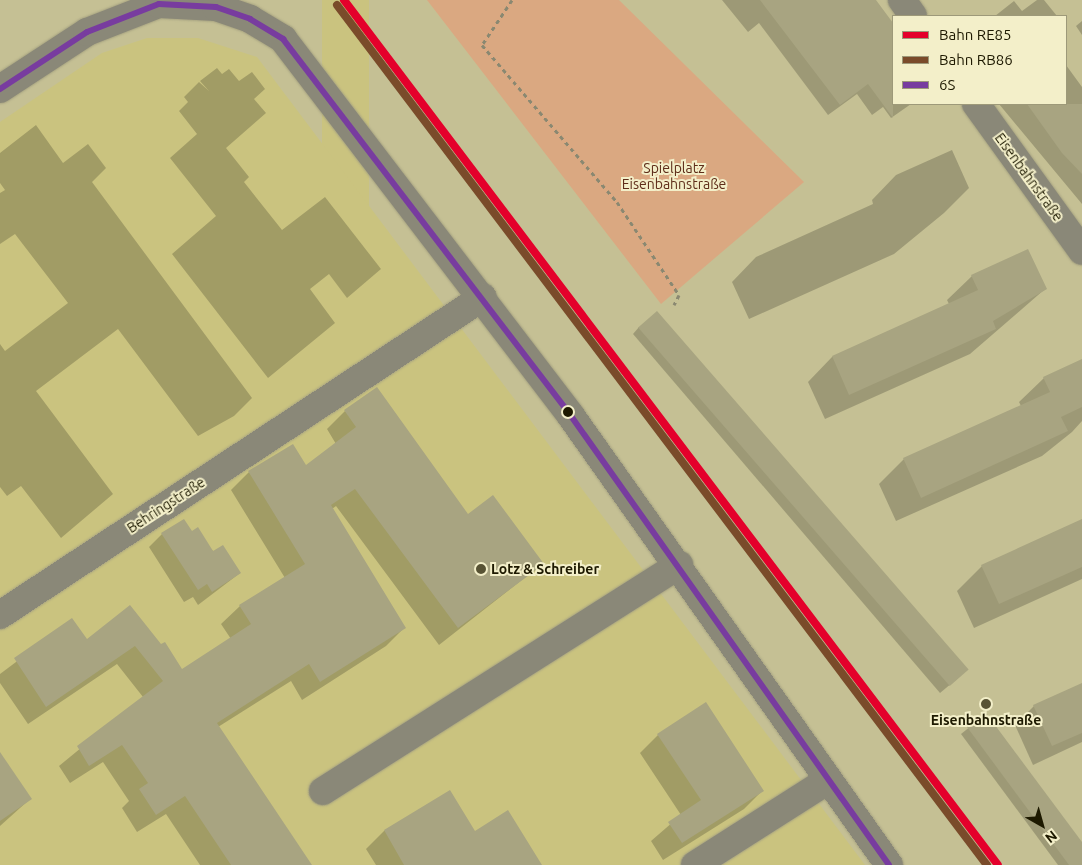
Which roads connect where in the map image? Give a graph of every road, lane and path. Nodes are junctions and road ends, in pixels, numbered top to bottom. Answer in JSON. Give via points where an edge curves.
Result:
{"nodes":[{"id":1,"x":512,"y":0,"type":"edge"},
{"id":2,"x":902,"y":0,"type":"edge"},
{"id":3,"x":261,"y":12,"type":"edge"},
{"id":4,"x":912,"y":15,"type":"edge"},
{"id":5,"x":0,"y":89,"type":"edge"},
{"id":6,"x":977,"y":105,"type":"edge"},
{"id":7,"x":1082,"y":251,"type":"edge"},
{"id":8,"x":483,"y":297,"type":"junction"},
{"id":9,"x":674,"y":305,"type":"dead end"},
{"id":10,"x":679,"y":565,"type":"junction"},
{"id":11,"x":0,"y":615,"type":"edge"},
{"id":12,"x":827,"y":781,"type":"junction"},
{"id":13,"x":323,"y":791,"type":"dead end"},
{"id":14,"x":695,"y":865,"type":"edge"},
{"id":15,"x":889,"y":865,"type":"edge"}],
"edges":[{"from":1,"to":9,"type":"path","via":[[482,45],[617,202],[678,294]]},
{"from":2,"to":4,"type":"street"},
{"from":3,"to":5,"type":"street","via":[[184,3],[143,8],[87,32]]},
{"from":3,"to":8,"type":"street","via":[[303,61]]},
{"from":6,"to":7,"type":"street","name":"Eisenbahnstraße"},
{"from":8,"to":10,"type":"street"},
{"from":8,"to":11,"type":"street","name":"Behringstraße"},
{"from":10,"to":12,"type":"street"},
{"from":10,"to":13,"type":"street"},
{"from":12,"to":14,"type":"street"},
{"from":12,"to":15,"type":"street"}]}
